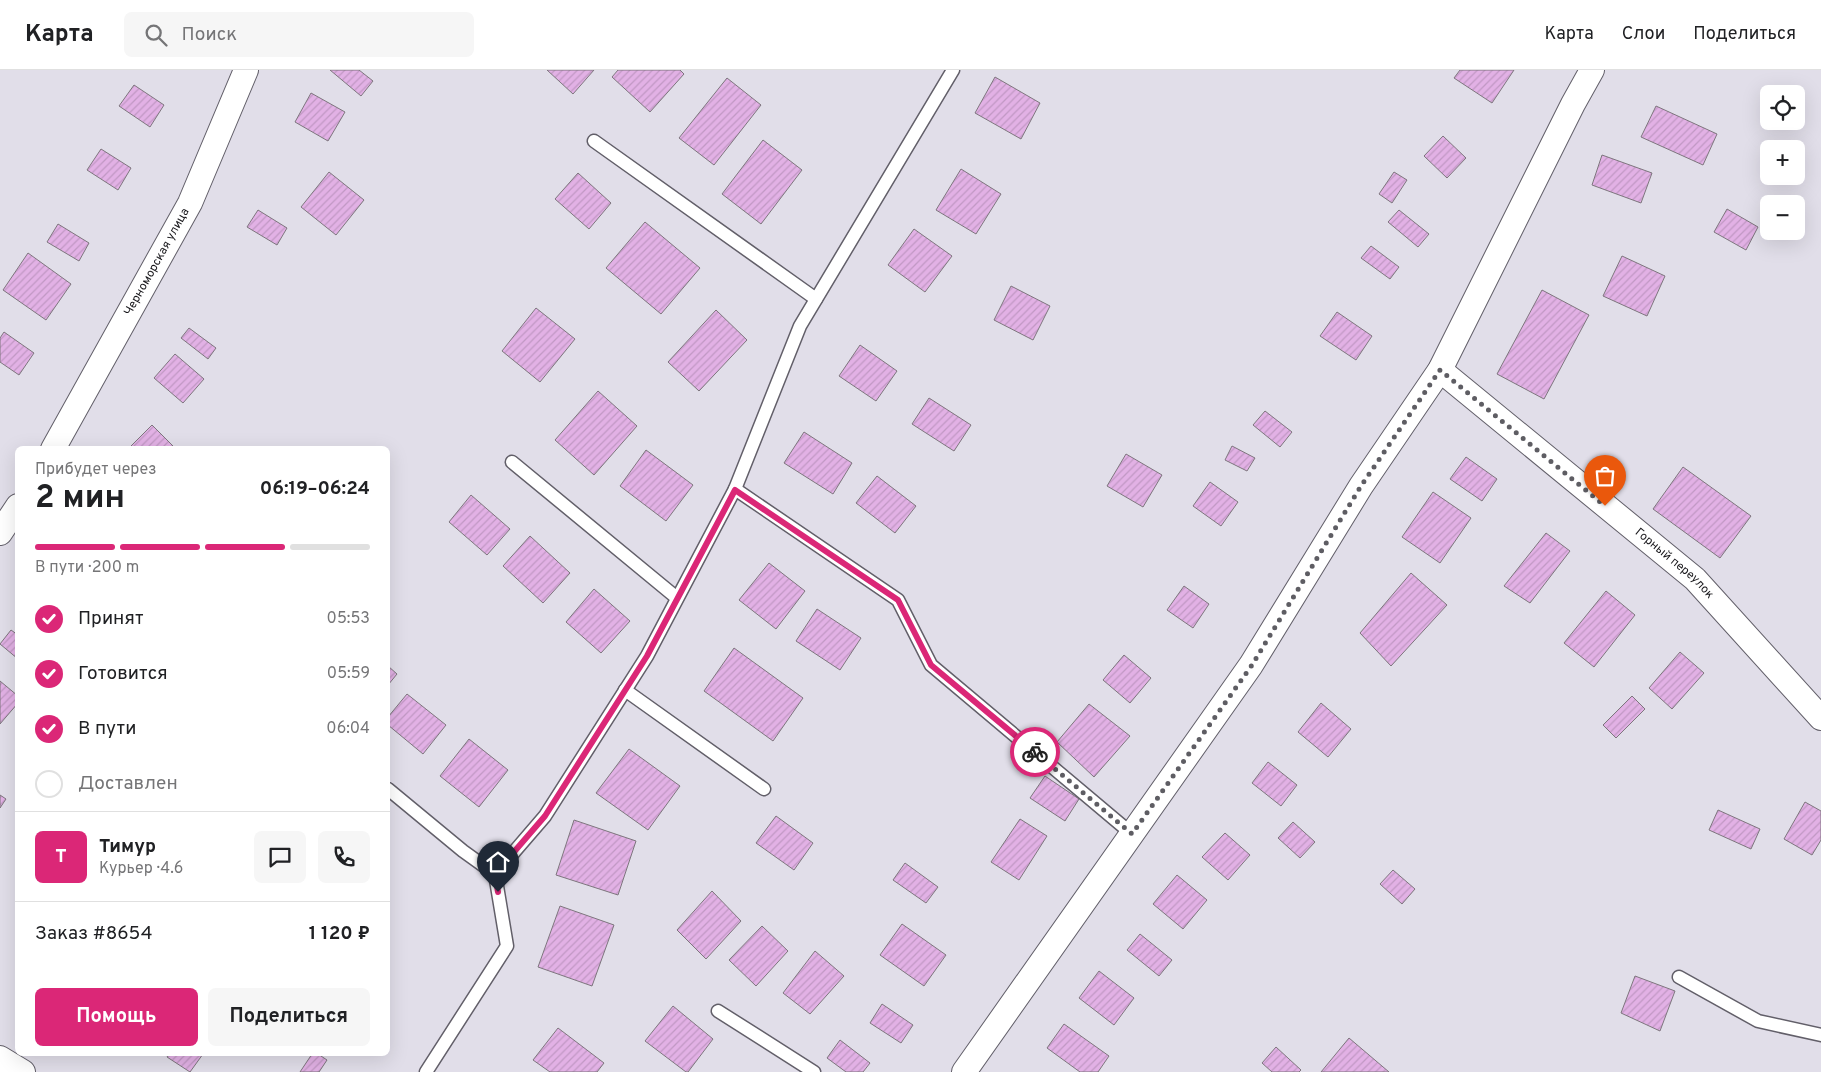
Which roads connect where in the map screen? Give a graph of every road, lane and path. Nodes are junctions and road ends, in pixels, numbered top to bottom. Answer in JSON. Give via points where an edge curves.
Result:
{"nodes":[{"id":1,"x":246,"y":70,"type":"edge"},
{"id":2,"x":953,"y":70,"type":"edge"},
{"id":3,"x":1592,"y":70,"type":"edge"},
{"id":4,"x":594,"y":140,"type":"dead end"},
{"id":5,"x":816,"y":299,"type":"junction"},
{"id":6,"x":1440,"y":370,"type":"junction"},
{"id":7,"x":56,"y":446,"type":"edge"},
{"id":8,"x":512,"y":462,"type":"dead end"},
{"id":9,"x":735,"y":490,"type":"junction"},
{"id":10,"x":15,"y":510,"type":"edge"},
{"id":11,"x":0,"y":533,"type":"edge"},
{"id":12,"x":677,"y":598,"type":"junction"},
{"id":13,"x":625,"y":690,"type":"junction"},
{"id":14,"x":1821,"y":718,"type":"edge"},
{"id":15,"x":764,"y":789,"type":"dead end"},
{"id":16,"x":390,"y":791,"type":"edge"},
{"id":17,"x":1132,"y":834,"type":"junction"},
{"id":18,"x":495,"y":874,"type":"junction"},
{"id":19,"x":1679,"y":977,"type":"dead end"},
{"id":20,"x":718,"y":1011,"type":"dead end"},
{"id":21,"x":1821,"y":1035,"type":"edge"},
{"id":22,"x":0,"y":1058,"type":"edge"},
{"id":23,"x":23,"y":1072,"type":"edge"},
{"id":24,"x":426,"y":1072,"type":"edge"},
{"id":25,"x":814,"y":1072,"type":"edge"},
{"id":26,"x":964,"y":1072,"type":"edge"}],
"edges":[{"from":1,"to":7,"type":"street","name":"Черноморская улица","via":[[190,204]]},
{"from":2,"to":5,"type":"lane"},
{"from":3,"to":6,"type":"street"},
{"from":4,"to":5,"type":"lane"},
{"from":5,"to":9,"type":"lane","via":[[800,326]]},
{"from":6,"to":14,"type":"street","name":"Горный переулок","via":[[1695,580]]},
{"from":6,"to":17,"type":"street","via":[[1361,486],[1252,665]]},
{"from":8,"to":12,"type":"lane"},
{"from":9,"to":12,"type":"lane"},
{"from":9,"to":17,"type":"lane","via":[[898,600],[931,665]]},
{"from":10,"to":11,"type":"street"},
{"from":12,"to":13,"type":"lane"},
{"from":13,"to":15,"type":"lane"},
{"from":13,"to":18,"type":"lane","via":[[545,816]]},
{"from":16,"to":18,"type":"lane","via":[[463,852]]},
{"from":17,"to":26,"type":"street"},
{"from":18,"to":24,"type":"lane","via":[[507,946]]},
{"from":19,"to":21,"type":"lane","via":[[1758,1022]]},
{"from":20,"to":25,"type":"lane"},
{"from":22,"to":23,"type":"street"}]}
